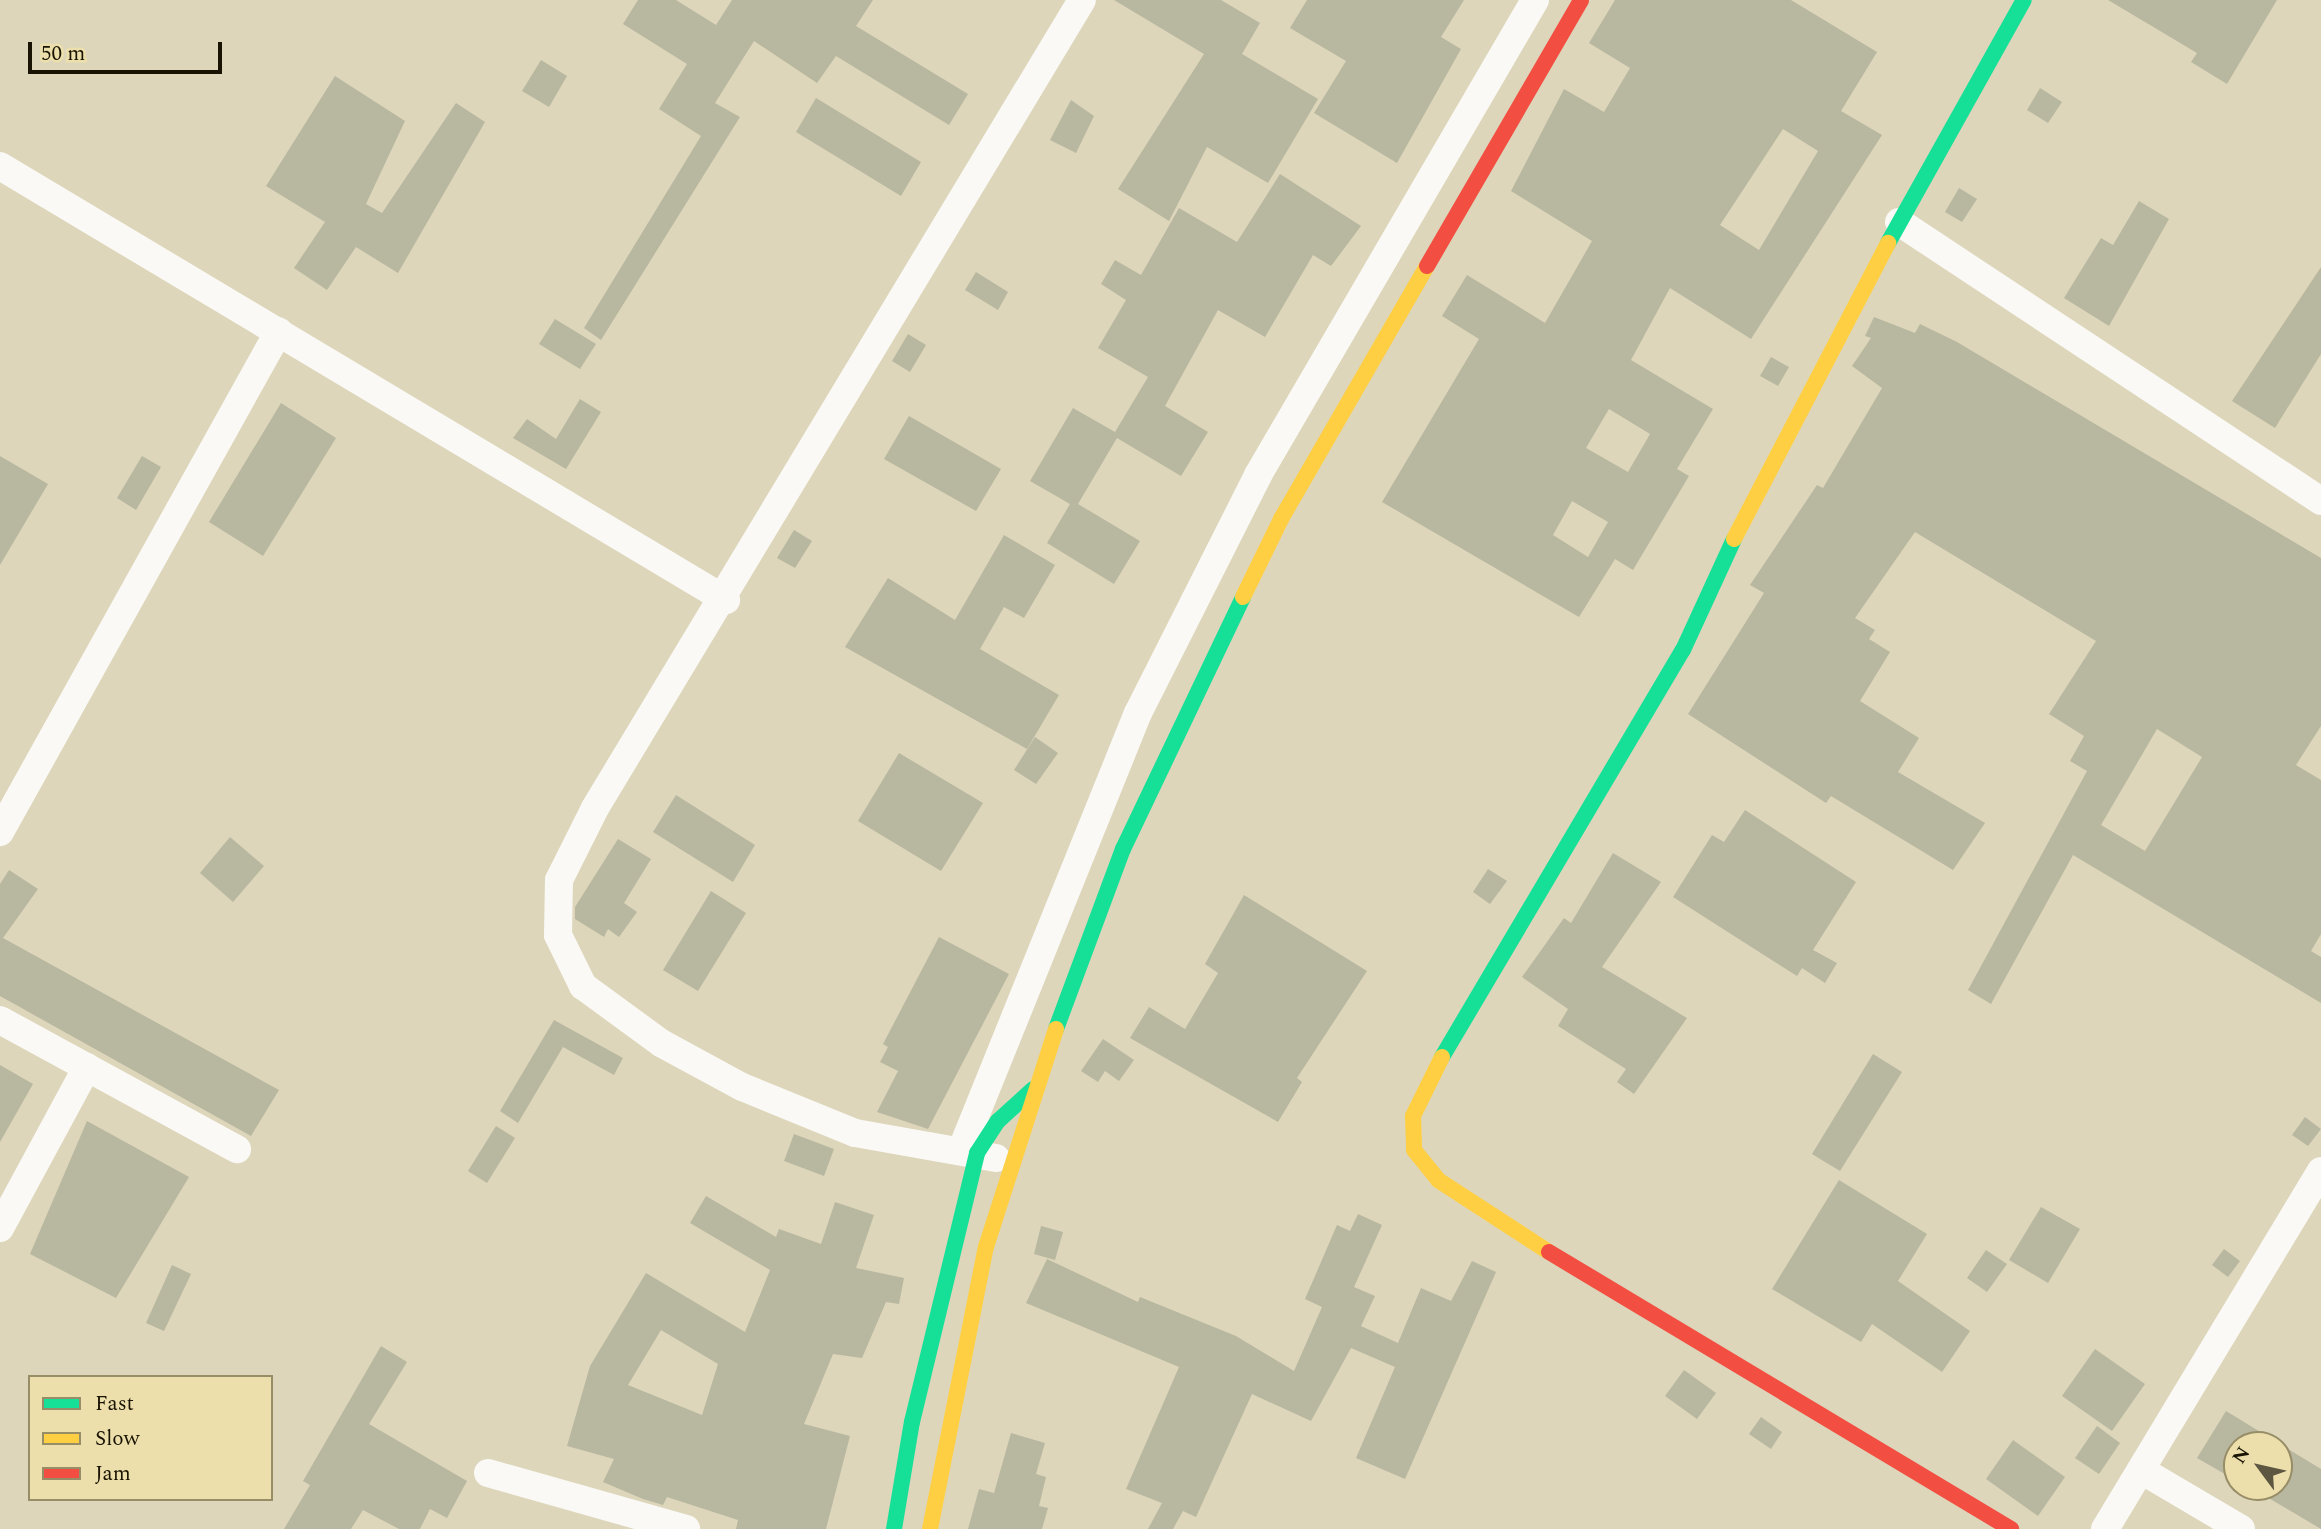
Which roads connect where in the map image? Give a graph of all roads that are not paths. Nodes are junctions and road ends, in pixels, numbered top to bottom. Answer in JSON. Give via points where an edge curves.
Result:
{"nodes":[{"id":1,"x":1083,"y":0,"type":"edge"},
{"id":2,"x":1535,"y":0,"type":"edge"},
{"id":3,"x":1581,"y":0,"type":"edge"},
{"id":4,"x":2024,"y":0,"type":"edge"},
{"id":5,"x":0,"y":166,"type":"edge"},
{"id":6,"x":1899,"y":222,"type":"junction"},
{"id":7,"x":279,"y":331,"type":"junction"},
{"id":8,"x":2321,"y":501,"type":"edge"},
{"id":9,"x":726,"y":600,"type":"junction"},
{"id":10,"x":0,"y":832,"type":"edge"},
{"id":11,"x":0,"y":1020,"type":"edge"},
{"id":12,"x":87,"y":1067,"type":"junction"},
{"id":13,"x":1034,"y":1088,"type":"junction"},
{"id":14,"x":237,"y":1149,"type":"dead end"},
{"id":15,"x":969,"y":1152,"type":"junction"},
{"id":16,"x":1013,"y":1163,"type":"junction"},
{"id":17,"x":2321,"y":1171,"type":"edge"},
{"id":18,"x":0,"y":1227,"type":"edge"},
{"id":19,"x":2141,"y":1469,"type":"junction"},
{"id":20,"x":488,"y":1473,"type":"dead end"},
{"id":21,"x":686,"y":1529,"type":"edge"},
{"id":22,"x":894,"y":1529,"type":"edge"},
{"id":23,"x":930,"y":1529,"type":"edge"},
{"id":24,"x":2011,"y":1529,"type":"edge"},
{"id":25,"x":2105,"y":1529,"type":"edge"},
{"id":26,"x":2241,"y":1529,"type":"edge"}],
"edges":[{"from":1,"to":9,"type":"street"},
{"from":2,"to":15,"type":"street","via":[[1258,475],[1144,700]]},
{"from":3,"to":13,"type":"main road","via":[[1281,519],[1123,849]]},
{"from":4,"to":6,"type":"main road"},
{"from":5,"to":7,"type":"street"},
{"from":6,"to":8,"type":"street"},
{"from":6,"to":24,"type":"main road","via":[[1746,514],[1683,650],[1427,1081],[1413,1116],[1414,1150],[1438,1180],[1484,1213]]},
{"from":7,"to":9,"type":"street"},
{"from":7,"to":10,"type":"street"},
{"from":9,"to":15,"type":"street","via":[[565,868],[558,935],[583,985],[661,1043],[719,1074],[855,1133]]},
{"from":11,"to":12,"type":"street"},
{"from":12,"to":14,"type":"street"},
{"from":12,"to":18,"type":"street"},
{"from":13,"to":15,"type":"main road"},
{"from":13,"to":16,"type":"main road"},
{"from":15,"to":16,"type":"street"},
{"from":15,"to":22,"type":"main road"},
{"from":16,"to":23,"type":"main road","via":[[950,1405]]},
{"from":17,"to":19,"type":"street"},
{"from":19,"to":25,"type":"street"},
{"from":19,"to":26,"type":"street"},
{"from":20,"to":21,"type":"street"}]}
